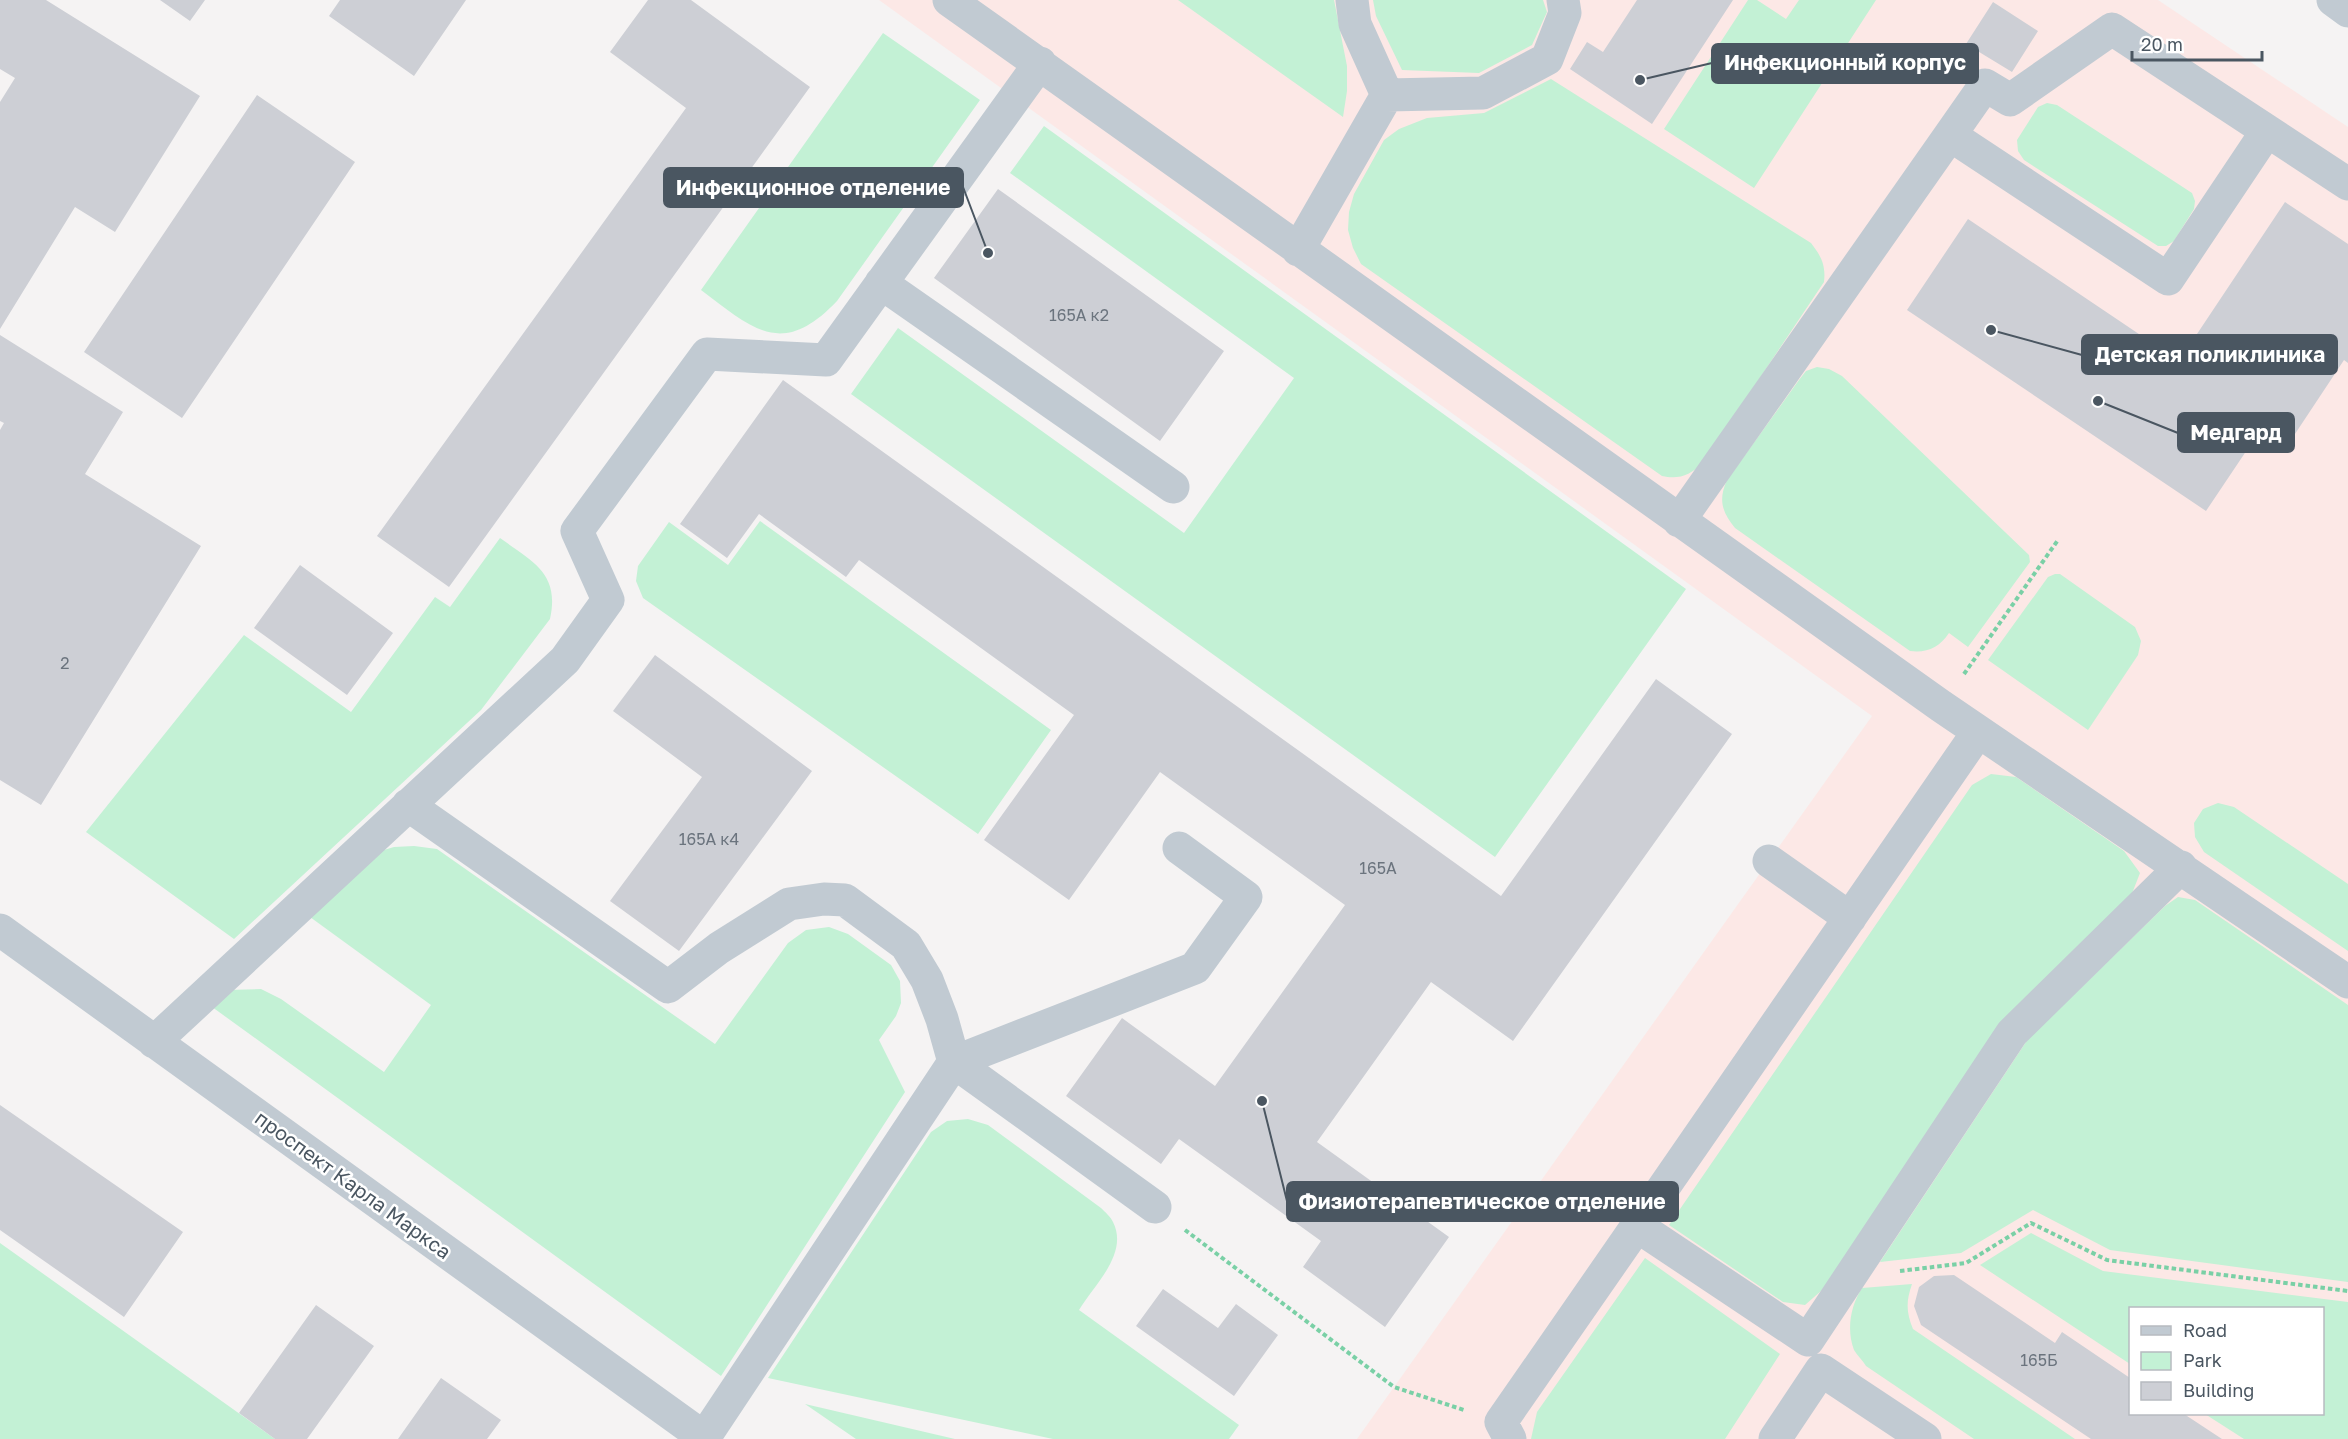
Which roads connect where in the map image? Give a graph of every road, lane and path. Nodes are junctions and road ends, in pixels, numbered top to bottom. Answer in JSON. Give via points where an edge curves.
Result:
{"nodes":[{"id":1,"x":949,"y":0,"type":"edge"},
{"id":2,"x":1352,"y":0,"type":"edge"},
{"id":3,"x":1563,"y":0,"type":"edge"},
{"id":4,"x":2333,"y":0,"type":"edge"},
{"id":5,"x":2348,"y":11,"type":"edge"},
{"id":6,"x":1040,"y":63,"type":"junction"},
{"id":7,"x":1387,"y":95,"type":"junction"},
{"id":8,"x":2267,"y":132,"type":"junction"},
{"id":9,"x":1950,"y":135,"type":"junction"},
{"id":10,"x":2348,"y":184,"type":"edge"},
{"id":11,"x":1298,"y":250,"type":"junction"},
{"id":12,"x":881,"y":283,"type":"junction"},
{"id":13,"x":1173,"y":487,"type":"dead end"},
{"id":14,"x":1679,"y":521,"type":"junction"},
{"id":15,"x":2058,"y":540,"type":"dead end"},
{"id":16,"x":1941,"y":706,"type":"junction"},
{"id":17,"x":1978,"y":732,"type":"junction"},
{"id":18,"x":408,"y":805,"type":"junction"},
{"id":19,"x":1179,"y":848,"type":"dead end"},
{"id":20,"x":1769,"y":861,"type":"dead end"},
{"id":21,"x":2181,"y":867,"type":"junction"},
{"id":22,"x":1850,"y":918,"type":"junction"},
{"id":23,"x":0,"y":930,"type":"edge"},
{"id":24,"x":2348,"y":982,"type":"edge"},
{"id":25,"x":153,"y":1042,"type":"junction"},
{"id":26,"x":954,"y":1062,"type":"junction"},
{"id":27,"x":1155,"y":1207,"type":"joint"},
{"id":28,"x":1637,"y":1226,"type":"junction"},
{"id":29,"x":1849,"y":1277,"type":"junction"},
{"id":30,"x":2348,"y":1291,"type":"edge"},
{"id":31,"x":1808,"y":1340,"type":"junction"},
{"id":32,"x":1821,"y":1370,"type":"junction"},
{"id":33,"x":1506,"y":1431,"type":"edge"},
{"id":34,"x":705,"y":1438,"type":"edge"},
{"id":35,"x":1775,"y":1439,"type":"edge"},
{"id":36,"x":1925,"y":1439,"type":"edge"}],
"edges":[{"from":1,"to":6,"type":"street"},
{"from":2,"to":7,"type":"street","via":[[1355,24]]},
{"from":3,"to":7,"type":"street","via":[[1565,14],[1546,59],[1483,93]]},
{"from":4,"to":5,"type":"street"},
{"from":6,"to":11,"type":"street"},
{"from":6,"to":12,"type":"street"},
{"from":7,"to":11,"type":"street"},
{"from":8,"to":9,"type":"street","via":[[2112,29],[2010,100],[1985,85]]},
{"from":8,"to":9,"type":"street","via":[[2168,279]]},
{"from":8,"to":10,"type":"street"},
{"from":9,"to":14,"type":"street"},
{"from":11,"to":14,"type":"street"},
{"from":12,"to":13,"type":"street"},
{"from":12,"to":18,"type":"street","via":[[826,360],[707,354],[577,531],[608,600],[565,660]]},
{"from":14,"to":16,"type":"street"},
{"from":15,"to":16,"type":"path"},
{"from":16,"to":17,"type":"street"},
{"from":17,"to":21,"type":"street"},
{"from":17,"to":22,"type":"street"},
{"from":18,"to":25,"type":"street"},
{"from":18,"to":26,"type":"street","via":[[668,987],[719,948],[789,904],[845,900],[906,945],[927,980]]},
{"from":19,"to":26,"type":"street","via":[[1246,897],[1195,968]]},
{"from":20,"to":22,"type":"street"},
{"from":21,"to":24,"type":"street"},
{"from":21,"to":29,"type":"street","via":[[2013,1033]]},
{"from":22,"to":28,"type":"street"},
{"from":23,"to":25,"type":"street","name":"проспект Карла Маркса"},
{"from":25,"to":34,"type":"street","name":"проспект Карла Маркса"},
{"from":26,"to":27,"type":"street"},
{"from":26,"to":34,"type":"street"},
{"from":27,"to":33,"type":"path","via":[[1394,1387]]},
{"from":28,"to":31,"type":"street"},
{"from":28,"to":33,"type":"street"},
{"from":29,"to":30,"type":"path","via":[[1966,1263],[2031,1222],[2108,1260]]},
{"from":29,"to":31,"type":"street"},
{"from":31,"to":32,"type":"street"},
{"from":32,"to":35,"type":"street"},
{"from":32,"to":36,"type":"street"}]}
